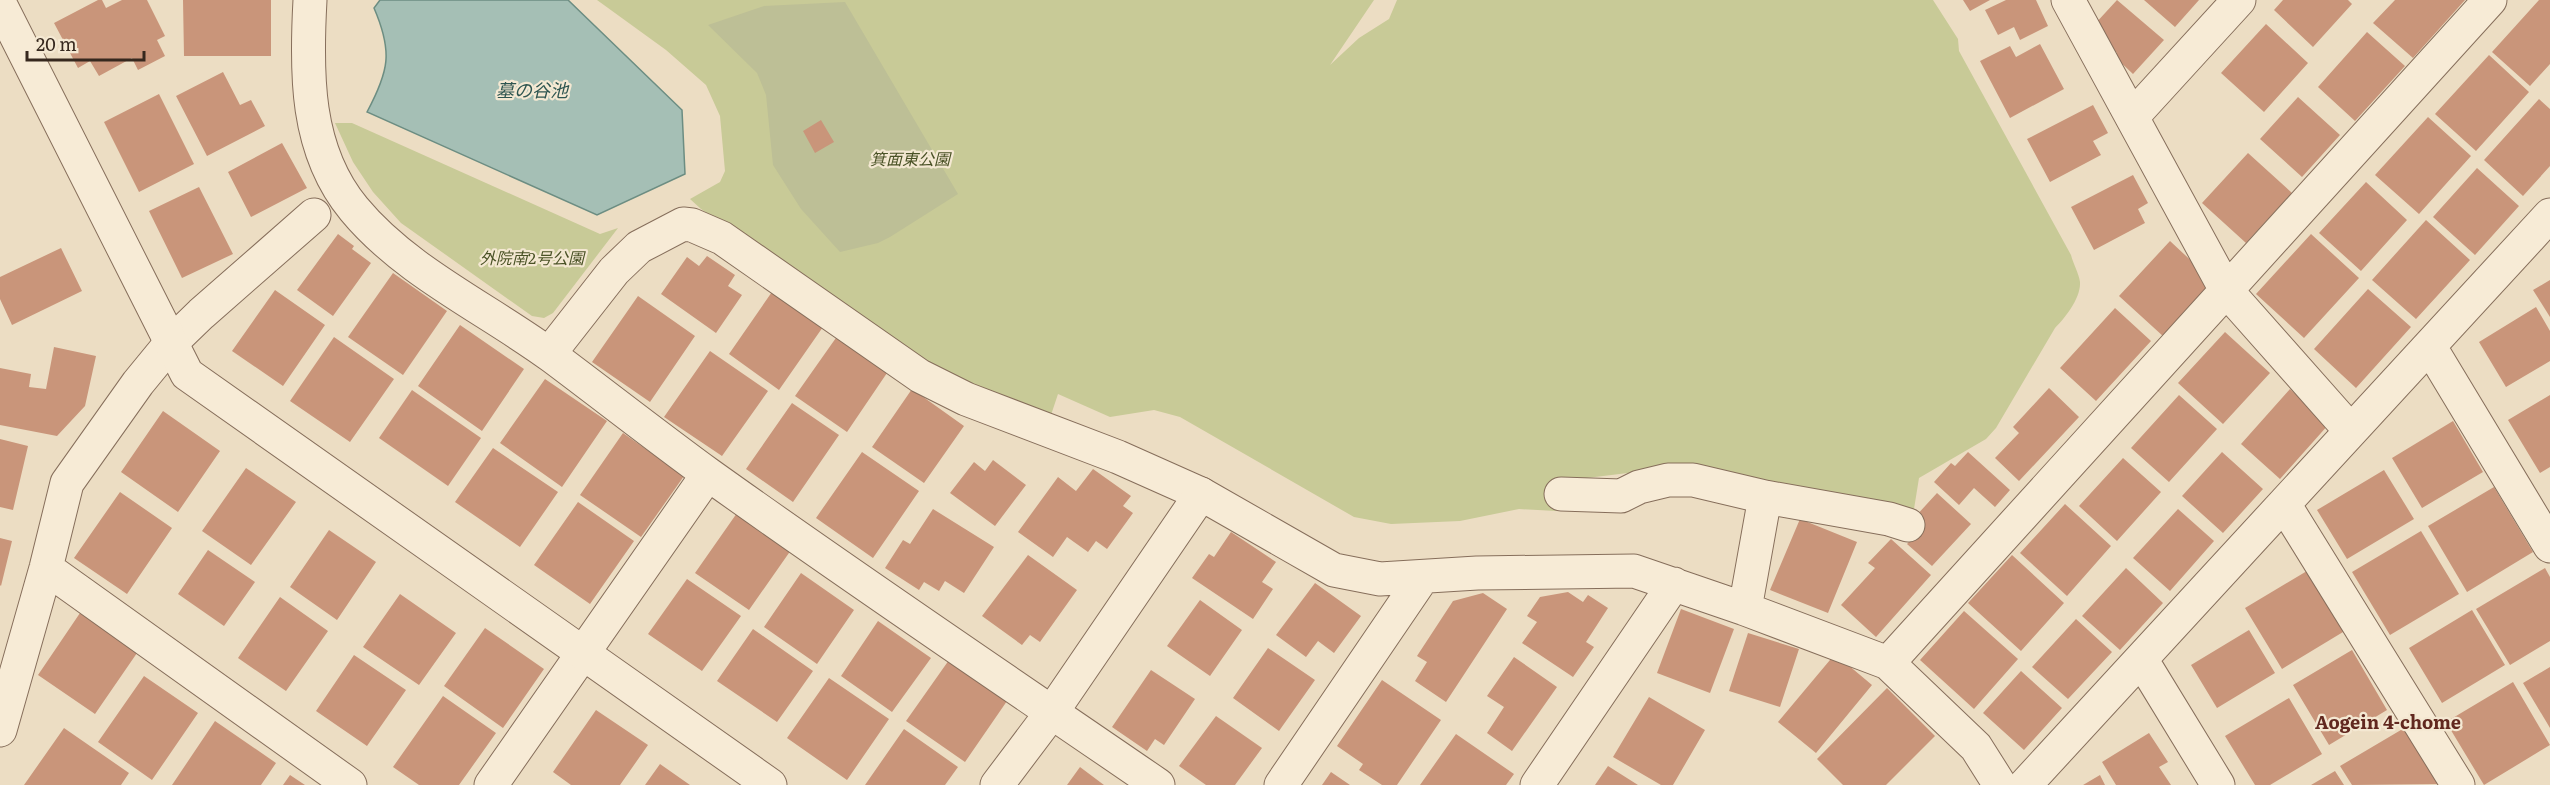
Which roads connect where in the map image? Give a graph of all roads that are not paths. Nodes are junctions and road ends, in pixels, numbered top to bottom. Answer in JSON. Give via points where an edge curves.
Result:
{"nodes":[{"id":1,"x":310,"y":0,"type":"edge"},
{"id":2,"x":2068,"y":0,"type":"edge"},
{"id":3,"x":2239,"y":0,"type":"edge"},
{"id":4,"x":2490,"y":0,"type":"edge"},
{"id":5,"x":0,"y":4,"type":"edge"},
{"id":6,"x":2132,"y":117,"type":"junction"},
{"id":7,"x":314,"y":215,"type":"dead end"},
{"id":8,"x":2550,"y":215,"type":"edge"},
{"id":9,"x":2226,"y":290,"type":"junction"},
{"id":10,"x":170,"y":344,"type":"junction"},
{"id":11,"x":2430,"y":347,"type":"junction"},
{"id":12,"x":549,"y":354,"type":"junction"},
{"id":13,"x":2351,"y":431,"type":"junction"},
{"id":14,"x":708,"y":474,"type":"junction"},
{"id":15,"x":1201,"y":494,"type":"junction"},
{"id":16,"x":1561,"y":494,"type":"dead end"},
{"id":17,"x":1765,"y":497,"type":"junction"},
{"id":18,"x":2284,"y":504,"type":"junction"},
{"id":19,"x":1908,"y":525,"type":"dead end"},
{"id":20,"x":2550,"y":546,"type":"edge"},
{"id":21,"x":46,"y":568,"type":"junction"},
{"id":22,"x":1422,"y":578,"type":"junction"},
{"id":23,"x":1674,"y":584,"type":"junction"},
{"id":24,"x":1745,"y":609,"type":"junction"},
{"id":25,"x":582,"y":654,"type":"junction"},
{"id":26,"x":2141,"y":659,"type":"junction"},
{"id":27,"x":1888,"y":663,"type":"junction"},
{"id":28,"x":1052,"y":712,"type":"junction"},
{"id":29,"x":0,"y":730,"type":"edge"},
{"id":30,"x":350,"y":785,"type":"edge"},
{"id":31,"x":491,"y":785,"type":"edge"},
{"id":32,"x":770,"y":785,"type":"edge"},
{"id":33,"x":997,"y":785,"type":"edge"},
{"id":34,"x":1158,"y":785,"type":"edge"},
{"id":35,"x":1281,"y":785,"type":"edge"},
{"id":36,"x":1537,"y":785,"type":"edge"},
{"id":37,"x":2000,"y":785,"type":"edge"},
{"id":38,"x":2025,"y":785,"type":"edge"},
{"id":39,"x":2218,"y":785,"type":"edge"},
{"id":40,"x":2458,"y":785,"type":"edge"}],
"edges":[{"from":1,"to":12,"type":"street","via":[[310,105],[334,177],[353,207],[391,248]]},
{"from":2,"to":6,"type":"street"},
{"from":3,"to":6,"type":"street"},
{"from":4,"to":9,"type":"street"},
{"from":5,"to":10,"type":"street"},
{"from":6,"to":9,"type":"street"},
{"from":7,"to":10,"type":"street"},
{"from":8,"to":11,"type":"street"},
{"from":9,"to":13,"type":"street"},
{"from":9,"to":27,"type":"street"},
{"from":10,"to":21,"type":"street","via":[[67,483]]},
{"from":10,"to":25,"type":"street","via":[[195,381]]},
{"from":11,"to":13,"type":"street"},
{"from":11,"to":20,"type":"street"},
{"from":12,"to":14,"type":"street"},
{"from":12,"to":15,"type":"street","via":[[614,271],[639,247],[683,224],[692,225],[722,238],[920,376],[966,399],[1118,456]]},
{"from":13,"to":18,"type":"street"},
{"from":14,"to":25,"type":"street"},
{"from":14,"to":28,"type":"street"},
{"from":15,"to":22,"type":"street","via":[[1334,570],[1380,579]]},
{"from":15,"to":28,"type":"street"},
{"from":16,"to":17,"type":"street","via":[[1621,496],[1668,480],[1693,480]]},
{"from":17,"to":19,"type":"street"},
{"from":17,"to":24,"type":"street"},
{"from":18,"to":26,"type":"street"},
{"from":18,"to":40,"type":"street"},
{"from":21,"to":29,"type":"street"},
{"from":21,"to":30,"type":"street"},
{"from":22,"to":23,"type":"street","via":[[1477,573],[1634,571]]},
{"from":22,"to":35,"type":"street"},
{"from":23,"to":24,"type":"street"},
{"from":23,"to":36,"type":"street"},
{"from":24,"to":27,"type":"street"},
{"from":25,"to":31,"type":"street"},
{"from":25,"to":32,"type":"street"},
{"from":26,"to":38,"type":"street"},
{"from":26,"to":39,"type":"street"},
{"from":27,"to":37,"type":"street","via":[[1977,747]]},
{"from":28,"to":33,"type":"street"},
{"from":28,"to":34,"type":"street"}]}
